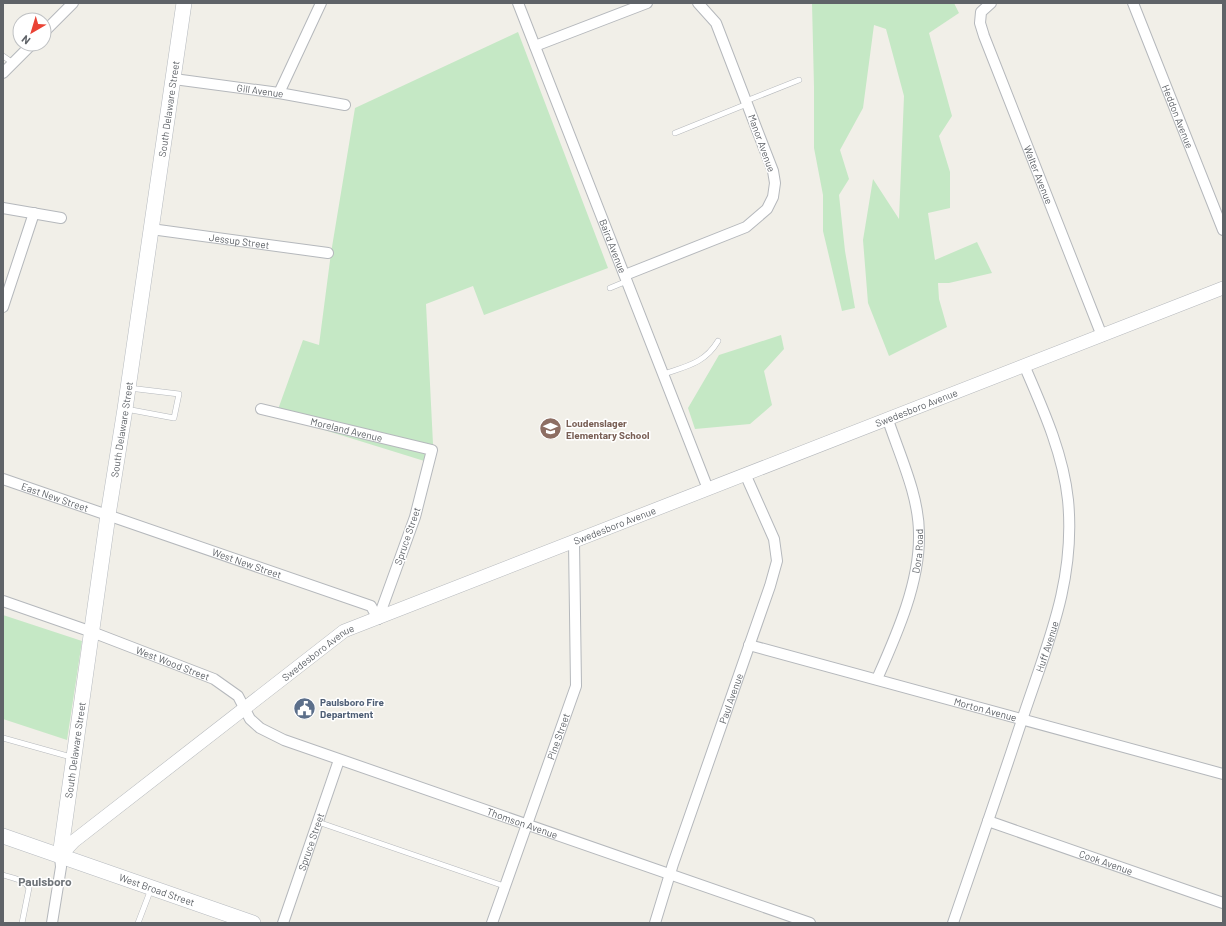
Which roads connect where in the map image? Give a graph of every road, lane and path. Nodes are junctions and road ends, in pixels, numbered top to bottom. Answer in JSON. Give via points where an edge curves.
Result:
{"nodes":[{"id":1,"x":73,"y":3,"type":"edge"},
{"id":2,"x":184,"y":3,"type":"edge"},
{"id":3,"x":321,"y":3,"type":"edge"},
{"id":4,"x":518,"y":3,"type":"edge"},
{"id":5,"x":647,"y":3,"type":"edge"},
{"id":6,"x":698,"y":3,"type":"edge"},
{"id":7,"x":991,"y":3,"type":"edge"},
{"id":8,"x":1133,"y":3,"type":"edge"},
{"id":9,"x":52,"y":24,"type":"edge"},
{"id":10,"x":535,"y":46,"type":"junction"},
{"id":11,"x":24,"y":52,"type":"edge"},
{"id":12,"x":3,"y":56,"type":"edge"},
{"id":13,"x":13,"y":63,"type":"junction"},
{"id":14,"x":3,"y":73,"type":"edge"},
{"id":15,"x":174,"y":79,"type":"junction"},
{"id":16,"x":799,"y":80,"type":"dead end"},
{"id":17,"x":279,"y":93,"type":"junction"},
{"id":18,"x":747,"y":103,"type":"junction"},
{"id":19,"x":345,"y":105,"type":"dead end"},
{"id":20,"x":675,"y":134,"type":"dead end"},
{"id":21,"x":3,"y":208,"type":"edge"},
{"id":22,"x":34,"y":213,"type":"junction"},
{"id":23,"x":61,"y":218,"type":"dead end"},
{"id":24,"x":151,"y":229,"type":"junction"},
{"id":25,"x":1223,"y":230,"type":"edge"},
{"id":26,"x":328,"y":253,"type":"dead end"},
{"id":27,"x":626,"y":278,"type":"junction"},
{"id":28,"x":610,"y":288,"type":"dead end"},
{"id":29,"x":1223,"y":288,"type":"edge"},
{"id":30,"x":3,"y":307,"type":"edge"},
{"id":31,"x":1102,"y":336,"type":"junction"},
{"id":32,"x":718,"y":340,"type":"dead end"},
{"id":33,"x":1024,"y":366,"type":"junction"},
{"id":34,"x":664,"y":374,"type":"junction"},
{"id":35,"x":128,"y":388,"type":"junction"},
{"id":36,"x":125,"y":409,"type":"junction"},
{"id":37,"x":262,"y":409,"type":"dead end"},
{"id":38,"x":888,"y":420,"type":"junction"},
{"id":39,"x":432,"y":450,"type":"joint"},
{"id":40,"x":746,"y":476,"type":"junction"},
{"id":41,"x":3,"y":479,"type":"edge"},
{"id":42,"x":708,"y":489,"type":"junction"},
{"id":43,"x":108,"y":515,"type":"junction"},
{"id":44,"x":574,"y":542,"type":"junction"},
{"id":45,"x":3,"y":601,"type":"edge"},
{"id":46,"x":378,"y":619,"type":"junction"},
{"id":47,"x":92,"y":632,"type":"junction"},
{"id":48,"x":749,"y":645,"type":"junction"},
{"id":49,"x":877,"y":680,"type":"junction"},
{"id":50,"x":245,"y":708,"type":"junction"},
{"id":51,"x":1022,"y":720,"type":"junction"},
{"id":52,"x":3,"y":738,"type":"edge"},
{"id":53,"x":74,"y":758,"type":"junction"},
{"id":54,"x":339,"y":760,"type":"junction"},
{"id":55,"x":1223,"y":774,"type":"edge"},
{"id":56,"x":988,"y":821,"type":"junction"},
{"id":57,"x":318,"y":822,"type":"junction"},
{"id":58,"x":526,"y":824,"type":"junction"},
{"id":59,"x":3,"y":836,"type":"edge"},
{"id":60,"x":60,"y":856,"type":"junction"},
{"id":61,"x":670,"y":874,"type":"junction"},
{"id":62,"x":3,"y":875,"type":"edge"},
{"id":63,"x":504,"y":886,"type":"junction"},
{"id":64,"x":151,"y":888,"type":"junction"},
{"id":65,"x":1223,"y":903,"type":"edge"},
{"id":66,"x":228,"y":919,"type":"edge"},
{"id":67,"x":22,"y":923,"type":"edge"},
{"id":68,"x":52,"y":923,"type":"edge"},
{"id":69,"x":138,"y":923,"type":"edge"},
{"id":70,"x":253,"y":923,"type":"edge"},
{"id":71,"x":283,"y":923,"type":"edge"},
{"id":72,"x":492,"y":923,"type":"edge"},
{"id":73,"x":655,"y":923,"type":"edge"},
{"id":74,"x":810,"y":923,"type":"edge"},
{"id":75,"x":953,"y":923,"type":"edge"}],
"edges":[{"from":1,"to":9,"type":"street"},
{"from":2,"to":15,"type":"main road","name":"South Delaware Street"},
{"from":3,"to":17,"type":"street"},
{"from":4,"to":10,"type":"street","name":"Baird Avenue"},
{"from":5,"to":10,"type":"street"},
{"from":6,"to":18,"type":"street","name":"Manor Avenue","via":[[716,23]]},
{"from":7,"to":31,"type":"street","name":"Walter Avenue","via":[[981,12],[980,23],[984,36]]},
{"from":8,"to":25,"type":"street","name":"Heddon Avenue"},
{"from":10,"to":27,"type":"street","name":"Baird Avenue"},
{"from":11,"to":13,"type":"street"},
{"from":12,"to":13,"type":"lane"},
{"from":13,"to":14,"type":"street"},
{"from":15,"to":17,"type":"street","name":"Gill Avenue"},
{"from":15,"to":24,"type":"main road","name":"South Delaware Street"},
{"from":16,"to":18,"type":"lane"},
{"from":17,"to":19,"type":"street","name":"Gill Avenue"},
{"from":18,"to":20,"type":"lane"},
{"from":18,"to":27,"type":"street","name":"Manor Avenue","via":[[773,172],[773,197],[767,209],[746,227]]},
{"from":21,"to":22,"type":"street"},
{"from":22,"to":23,"type":"street"},
{"from":22,"to":30,"type":"street"},
{"from":24,"to":26,"type":"street","name":"Jessup Street"},
{"from":24,"to":35,"type":"main road","name":"South Delaware Street"},
{"from":27,"to":28,"type":"lane"},
{"from":27,"to":34,"type":"street","name":"Baird Avenue"},
{"from":29,"to":31,"type":"street","name":"Swedesboro Avenue"},
{"from":31,"to":33,"type":"street","name":"Swedesboro Avenue"},
{"from":32,"to":34,"type":"lane","via":[[712,352],[704,358]]},
{"from":33,"to":38,"type":"street","name":"Swedesboro Avenue"},
{"from":33,"to":51,"type":"street","name":"Huff Avenue","via":[[1050,430],[1062,470],[1068,499],[1070,540],[1061,604],[1052,638]]},
{"from":34,"to":42,"type":"street","name":"Baird Avenue"},
{"from":35,"to":36,"type":"main road","name":"South Delaware Street"},
{"from":35,"to":36,"type":"lane","via":[[179,394],[174,418]]},
{"from":36,"to":43,"type":"main road","name":"South Delaware Street"},
{"from":37,"to":39,"type":"street","name":"Moreland Avenue"},
{"from":38,"to":40,"type":"street","name":"Swedesboro Avenue"},
{"from":38,"to":49,"type":"street","name":"Dora Road","via":[[916,507],[919,534],[915,570],[905,607]]},
{"from":39,"to":46,"type":"street","name":"Spruce Street","via":[[415,516]]},
{"from":40,"to":42,"type":"street","name":"Swedesboro Avenue"},
{"from":40,"to":48,"type":"street","name":"Paul Avenue","via":[[774,539],[777,561]]},
{"from":41,"to":43,"type":"street","name":"East New Street"},
{"from":42,"to":44,"type":"street","name":"Swedesboro Avenue"},
{"from":43,"to":46,"type":"street","name":"West New Street","via":[[371,606]]},
{"from":43,"to":47,"type":"main road","name":"South Delaware Street"},
{"from":44,"to":46,"type":"street","name":"Swedesboro Avenue"},
{"from":44,"to":58,"type":"street","name":"Pine Street","via":[[576,686]]},
{"from":45,"to":47,"type":"street","name":"West Wood Street"},
{"from":46,"to":50,"type":"street","name":"Swedesboro Avenue","via":[[344,631]]},
{"from":47,"to":50,"type":"street","name":"West Wood Street","via":[[214,679],[238,696]]},
{"from":47,"to":53,"type":"main road","name":"South Delaware Street"},
{"from":48,"to":49,"type":"street","name":"Morton Avenue"},
{"from":48,"to":61,"type":"street","name":"Paul Avenue"},
{"from":49,"to":51,"type":"street","name":"Morton Avenue"},
{"from":50,"to":54,"type":"street","name":"Thomson Avenue","via":[[250,719],[260,728],[284,740]]},
{"from":50,"to":60,"type":"street","name":"Swedesboro Avenue","via":[[74,841]]},
{"from":51,"to":55,"type":"street","name":"Morton Avenue"},
{"from":51,"to":56,"type":"street","name":"Huff Avenue"},
{"from":52,"to":53,"type":"lane"},
{"from":53,"to":60,"type":"main road","name":"South Delaware Street"},
{"from":54,"to":57,"type":"street","name":"Spruce Street"},
{"from":54,"to":58,"type":"street","name":"Thomson Avenue"},
{"from":56,"to":65,"type":"street","name":"Cook Avenue"},
{"from":56,"to":75,"type":"street","name":"Huff Avenue"},
{"from":57,"to":63,"type":"lane"},
{"from":57,"to":71,"type":"street","name":"Spruce Street"},
{"from":58,"to":61,"type":"street","name":"Thomson Avenue"},
{"from":58,"to":63,"type":"street","name":"Pine Street"},
{"from":59,"to":60,"type":"main road","name":"West Broad Street"},
{"from":60,"to":64,"type":"main road","name":"West Broad Street"},
{"from":60,"to":68,"type":"street","via":[[61,867]]},
{"from":61,"to":73,"type":"street","name":"Paul Avenue"},
{"from":61,"to":74,"type":"street","name":"Thomson Avenue"},
{"from":62,"to":67,"type":"lane","via":[[21,880],[29,888]]},
{"from":63,"to":72,"type":"street","name":"Pine Street"},
{"from":64,"to":66,"type":"main road","name":"West Broad Street"},
{"from":64,"to":69,"type":"lane"},
{"from":66,"to":70,"type":"main road","name":"West Broad Street"}]}
